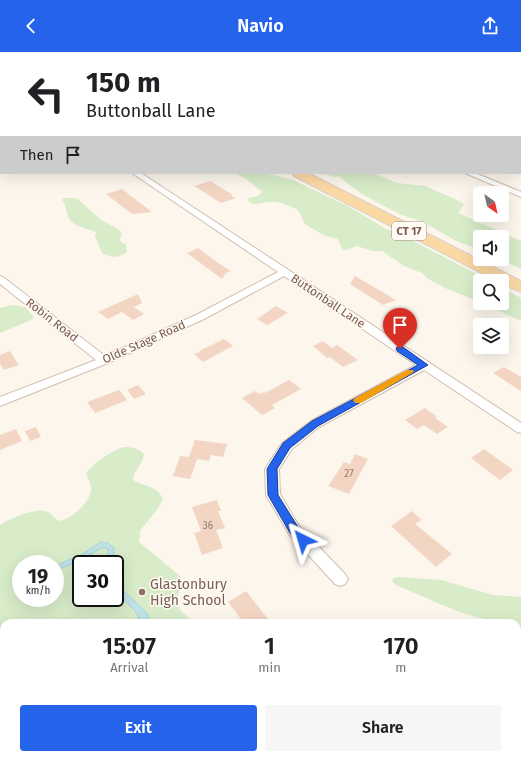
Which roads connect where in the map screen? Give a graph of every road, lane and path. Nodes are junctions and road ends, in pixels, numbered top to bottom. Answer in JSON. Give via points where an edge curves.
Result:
{"nodes":[{"id":1,"x":137,"y":174,"type":"edge"},
{"id":2,"x":300,"y":174,"type":"edge"},
{"id":3,"x":471,"y":174,"type":"edge"},
{"id":4,"x":521,"y":195,"type":"edge"},
{"id":5,"x":284,"y":272,"type":"junction"},
{"id":6,"x":0,"y":279,"type":"edge"},
{"id":7,"x":521,"y":287,"type":"edge"},
{"id":8,"x":104,"y":361,"type":"junction"},
{"id":9,"x":424,"y":365,"type":"junction"},
{"id":10,"x":0,"y":402,"type":"edge"},
{"id":11,"x":521,"y":430,"type":"edge"},
{"id":12,"x":340,"y":579,"type":"dead end"}],
"edges":[{"from":1,"to":5,"type":"street","name":"Buttonball Lane"},
{"from":2,"to":7,"type":"main road","number":"CT 17"},
{"from":3,"to":4,"type":"street"},
{"from":5,"to":8,"type":"street","name":"Olde Stage Road","via":[[200,317]]},
{"from":5,"to":9,"type":"street","name":"Buttonball Lane"},
{"from":6,"to":8,"type":"street","name":"Robin Road"},
{"from":8,"to":10,"type":"street","name":"Olde Stage Road"},
{"from":9,"to":11,"type":"street","name":"Buttonball Lane"},
{"from":9,"to":12,"type":"street","via":[[315,424],[286,446],[272,469],[273,495],[294,530]]}]}
